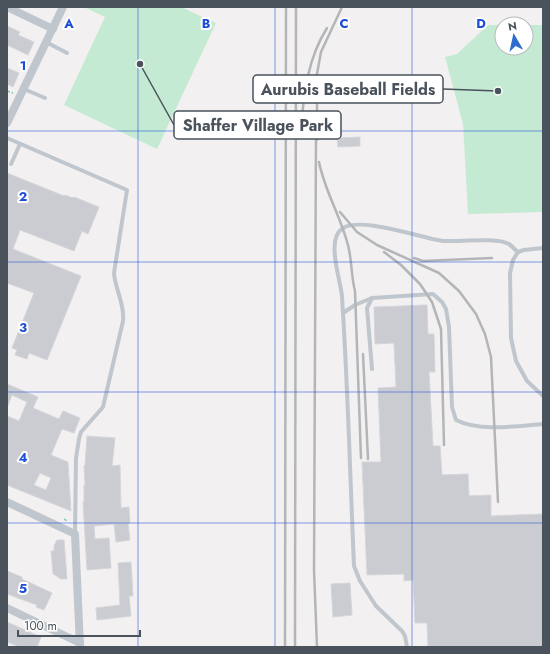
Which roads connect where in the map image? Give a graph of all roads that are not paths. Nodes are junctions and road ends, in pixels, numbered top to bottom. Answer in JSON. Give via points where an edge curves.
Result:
{"nodes":[{"id":1,"x":7,"y":7,"type":"edge"},
{"id":2,"x":63,"y":7,"type":"edge"},
{"id":3,"x":53,"y":29,"type":"junction"},
{"id":4,"x":46,"y":42,"type":"junction"},
{"id":5,"x":67,"y":53,"type":"dead end"},
{"id":6,"x":24,"y":88,"type":"junction"},
{"id":7,"x":45,"y":98,"type":"dead end"},
{"id":8,"x":7,"y":123,"type":"edge"},
{"id":9,"x":7,"y":138,"type":"edge"},
{"id":10,"x":20,"y":144,"type":"junction"},
{"id":11,"x":11,"y":164,"type":"dead end"},
{"id":12,"x":543,"y":248,"type":"edge"},
{"id":13,"x":518,"y":252,"type":"junction"},
{"id":14,"x":372,"y":298,"type":"junction"},
{"id":15,"x":343,"y":313,"type":"junction"},
{"id":16,"x":372,"y":369,"type":"dead end"},
{"id":17,"x":543,"y":396,"type":"edge"},
{"id":18,"x":543,"y":424,"type":"edge"},
{"id":19,"x":7,"y":502,"type":"edge"},
{"id":20,"x":75,"y":534,"type":"junction"},
{"id":21,"x":7,"y":608,"type":"edge"},
{"id":22,"x":80,"y":645,"type":"edge"},
{"id":23,"x":407,"y":647,"type":"edge"}],
"edges":[{"from":1,"to":3,"type":"street"},
{"from":2,"to":3,"type":"street"},
{"from":3,"to":4,"type":"street"},
{"from":4,"to":5,"type":"lane"},
{"from":4,"to":6,"type":"street"},
{"from":6,"to":7,"type":"lane"},
{"from":6,"to":8,"type":"street"},
{"from":9,"to":10,"type":"lane"},
{"from":10,"to":11,"type":"lane"},
{"from":10,"to":20,"type":"lane","via":[[127,190],[114,273],[114,283],[124,314],[123,321],[103,407],[81,432],[79,439],[76,458]]},
{"from":12,"to":13,"type":"lane"},
{"from":13,"to":15,"type":"lane","via":[[509,244],[497,241],[443,241],[377,226],[351,225],[338,232],[334,243]]},
{"from":13,"to":17,"type":"lane","via":[[511,265],[512,345],[521,372]]},
{"from":14,"to":15,"type":"lane"},
{"from":14,"to":16,"type":"lane","via":[[367,308]]},
{"from":14,"to":18,"type":"lane","via":[[433,294],[442,302],[449,327],[452,407],[456,420],[465,424],[494,427]]},
{"from":15,"to":23,"type":"lane","via":[[354,566],[376,606],[402,631]]},
{"from":19,"to":20,"type":"street"},
{"from":20,"to":22,"type":"street"},
{"from":21,"to":22,"type":"street"}]}
